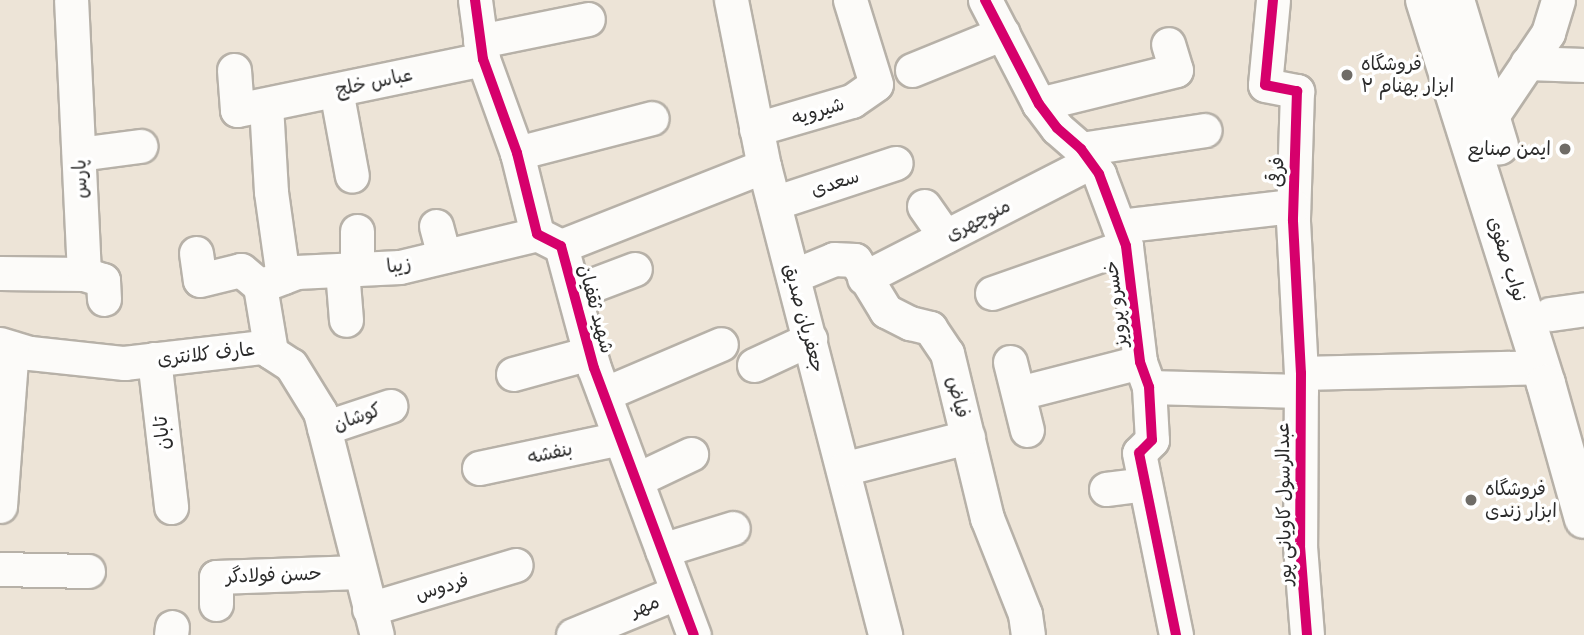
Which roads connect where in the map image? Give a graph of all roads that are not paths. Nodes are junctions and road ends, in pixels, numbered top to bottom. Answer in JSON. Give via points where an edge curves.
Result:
{"nodes":[{"id":1,"x":71,"y":0,"type":"edge"},
{"id":2,"x":475,"y":0,"type":"edge"},
{"id":3,"x":731,"y":0,"type":"edge"},
{"id":4,"x":850,"y":0,"type":"edge"},
{"id":5,"x":985,"y":0,"type":"edge"},
{"id":6,"x":1273,"y":0,"type":"edge"},
{"id":7,"x":1425,"y":0,"type":"edge"},
{"id":8,"x":1455,"y":0,"type":"edge"},
{"id":9,"x":1558,"y":0,"type":"edge"},
{"id":10,"x":588,"y":19,"type":"dead end"},
{"id":11,"x":1003,"y":33,"type":"junction"},
{"id":12,"x":1168,"y":44,"type":"dead end"},
{"id":13,"x":481,"y":50,"type":"junction"},
{"id":14,"x":1527,"y":63,"type":"junction"},
{"id":15,"x":1584,"y":65,"type":"edge"},
{"id":16,"x":234,"y":70,"type":"dead end"},
{"id":17,"x":912,"y":70,"type":"dead end"},
{"id":18,"x":336,"y":90,"type":"junction"},
{"id":19,"x":284,"y":92,"type":"junction"},
{"id":20,"x":1039,"y":104,"type":"junction"},
{"id":21,"x":652,"y":118,"type":"dead end"},
{"id":22,"x":1490,"y":119,"type":"junction"},
{"id":23,"x":757,"y":129,"type":"junction"},
{"id":24,"x":1205,"y":130,"type":"dead end"},
{"id":25,"x":140,"y":146,"type":"dead end"},
{"id":26,"x":517,"y":153,"type":"junction"},
{"id":27,"x":79,"y":154,"type":"junction"},
{"id":28,"x":1086,"y":155,"type":"junction"},
{"id":29,"x":896,"y":163,"type":"dead end"},
{"id":30,"x":764,"y":166,"type":"junction"},
{"id":31,"x":352,"y":176,"type":"dead end"},
{"id":32,"x":774,"y":203,"type":"junction"},
{"id":33,"x":924,"y":206,"type":"dead end"},
{"id":34,"x":1293,"y":206,"type":"junction"},
{"id":35,"x":357,"y":231,"type":"dead end"},
{"id":36,"x":945,"y":236,"type":"junction"},
{"id":37,"x":1123,"y":236,"type":"junction"},
{"id":38,"x":549,"y":240,"type":"junction"},
{"id":39,"x":196,"y":253,"type":"dead end"},
{"id":40,"x":349,"y":269,"type":"junction"},
{"id":41,"x":635,"y":269,"type":"dead end"},
{"id":42,"x":0,"y":273,"type":"edge"},
{"id":43,"x":793,"y":276,"type":"junction"},
{"id":44,"x":864,"y":278,"type":"junction"},
{"id":45,"x":271,"y":281,"type":"junction"},
{"id":46,"x":574,"y":292,"type":"junction"},
{"id":47,"x":992,"y":293,"type":"dead end"},
{"id":48,"x":1567,"y":311,"type":"edge"},
{"id":49,"x":346,"y":320,"type":"dead end"},
{"id":50,"x":810,"y":340,"type":"junction"},
{"id":51,"x":721,"y":344,"type":"dead end"},
{"id":52,"x":6,"y":346,"type":"edge"},
{"id":53,"x":271,"y":352,"type":"junction"},
{"id":54,"x":590,"y":354,"type":"junction"},
{"id":55,"x":154,"y":359,"type":"junction"},
{"id":56,"x":754,"y":365,"type":"dead end"},
{"id":57,"x":1541,"y":367,"type":"junction"},
{"id":58,"x":513,"y":373,"type":"dead end"},
{"id":59,"x":1145,"y":374,"type":"junction"},
{"id":60,"x":1301,"y":382,"type":"junction"},
{"id":61,"x":604,"y":394,"type":"junction"},
{"id":62,"x":390,"y":406,"type":"dead end"},
{"id":63,"x":1584,"y":422,"type":"edge"},
{"id":64,"x":324,"y":428,"type":"junction"},
{"id":65,"x":1027,"y":430,"type":"dead end"},
{"id":66,"x":968,"y":437,"type":"junction"},
{"id":67,"x":620,"y":438,"type":"junction"},
{"id":68,"x":691,"y":454,"type":"dead end"},
{"id":69,"x":480,"y":468,"type":"dead end"},
{"id":70,"x":843,"y":469,"type":"junction"},
{"id":71,"x":636,"y":480,"type":"junction"},
{"id":72,"x":1145,"y":484,"type":"junction"},
{"id":73,"x":1106,"y":489,"type":"dead end"},
{"id":74,"x":1,"y":491,"type":"edge"},
{"id":75,"x":171,"y":508,"type":"dead end"},
{"id":76,"x":1584,"y":519,"type":"edge"},
{"id":77,"x":733,"y":528,"type":"dead end"},
{"id":78,"x":662,"y":550,"type":"junction"},
{"id":79,"x":516,"y":565,"type":"dead end"},
{"id":80,"x":0,"y":569,"type":"edge"},
{"id":81,"x":88,"y":571,"type":"dead end"},
{"id":82,"x":359,"y":572,"type":"junction"},
{"id":83,"x":678,"y":592,"type":"junction"},
{"id":84,"x":216,"y":604,"type":"dead end"},
{"id":85,"x":373,"y":622,"type":"edge"},
{"id":86,"x":573,"y":635,"type":"edge"},
{"id":87,"x":694,"y":635,"type":"edge"},
{"id":88,"x":885,"y":635,"type":"edge"},
{"id":89,"x":1028,"y":635,"type":"edge"},
{"id":90,"x":1176,"y":635,"type":"edge"},
{"id":91,"x":1307,"y":635,"type":"edge"}],
"edges":[{"from":1,"to":27,"type":"street","name":"پارس"},
{"from":2,"to":13,"type":"street","name":"شهید ثقفیان"},
{"from":3,"to":23,"type":"street","name":"جعفریان صدیق"},
{"from":4,"to":23,"type":"street","name":"شیرویه","via":[[876,84],[852,101]]},
{"from":5,"to":11,"type":"street","name":"خسرو پرویز"},
{"from":6,"to":34,"type":"street","name":"فرقی","via":[[1265,86],[1297,91]]},
{"from":7,"to":57,"type":"main road","name":"نواب صفوی"},
{"from":8,"to":22,"type":"main road","name":"نواب صفوی"},
{"from":9,"to":14,"type":"street","via":[[1548,33]]},
{"from":10,"to":13,"type":"street","name":"عباس خلج"},
{"from":11,"to":17,"type":"street"},
{"from":11,"to":20,"type":"street","name":"خسرو پرویز"},
{"from":12,"to":20,"type":"street","via":[[1176,70]]},
{"from":13,"to":18,"type":"street","name":"عباس خلج"},
{"from":13,"to":26,"type":"street","name":"شهید ثقفیان"},
{"from":14,"to":15,"type":"street"},
{"from":14,"to":22,"type":"street"},
{"from":16,"to":19,"type":"street","name":"عباس خلج","via":[[237,110]]},
{"from":18,"to":19,"type":"street","name":"عباس خلج"},
{"from":18,"to":31,"type":"street"},
{"from":19,"to":45,"type":"street","via":[[271,192]]},
{"from":20,"to":28,"type":"street","name":"خسرو پرویز"},
{"from":21,"to":26,"type":"street"},
{"from":22,"to":48,"type":"main road","name":"نواب صفوی"},
{"from":23,"to":30,"type":"street","name":"جعفریان صدیق"},
{"from":24,"to":28,"type":"street","name":"منوچهری"},
{"from":25,"to":27,"type":"street"},
{"from":26,"to":38,"type":"street","name":"شهید ثقفیان"},
{"from":27,"to":42,"type":"street","name":"پارس","via":[[94,287]]},
{"from":28,"to":36,"type":"street","name":"منوچهری"},
{"from":28,"to":37,"type":"street","name":"خسرو پرویز","via":[[1099,174]]},
{"from":29,"to":32,"type":"street","name":"سعدی"},
{"from":30,"to":32,"type":"street","name":"جعفریان صدیق"},
{"from":30,"to":38,"type":"street","name":"زیبا"},
{"from":32,"to":43,"type":"street","name":"جعفریان صدیق"},
{"from":33,"to":36,"type":"street"},
{"from":34,"to":37,"type":"street"},
{"from":34,"to":60,"type":"street","name":"فرقی"},
{"from":35,"to":40,"type":"street"},
{"from":36,"to":44,"type":"street","name":"منوچهری"},
{"from":37,"to":47,"type":"street"},
{"from":37,"to":59,"type":"street","name":"خسرو پرویز"},
{"from":38,"to":40,"type":"street","name":"زیبا","via":[[440,241],[400,267]]},
{"from":38,"to":46,"type":"street","name":"شهید ثقفیان"},
{"from":39,"to":45,"type":"street","via":[[200,280],[241,271]]},
{"from":40,"to":45,"type":"street","name":"زیبا","via":[[296,272]]},
{"from":40,"to":49,"type":"street"},
{"from":41,"to":46,"type":"street"},
{"from":43,"to":44,"type":"street","name":"فیاض","via":[[834,259],[855,260]]},
{"from":43,"to":50,"type":"street","name":"جعفریان صدیق"},
{"from":44,"to":66,"type":"street","name":"فیاض","via":[[886,312],[930,328],[947,353]]},
{"from":45,"to":53,"type":"street"},
{"from":46,"to":54,"type":"street","name":"شهید ثقفیان"},
{"from":48,"to":63,"type":"main road","name":"نواب صفوی"},
{"from":50,"to":56,"type":"street"},
{"from":50,"to":70,"type":"street","name":"جعفریان صدیق"},
{"from":51,"to":61,"type":"street"},
{"from":52,"to":55,"type":"street","name":"عارف کلانتری","via":[[30,353],[124,363]]},
{"from":52,"to":74,"type":"street"},
{"from":53,"to":55,"type":"street","name":"عارف کلانتری","via":[[263,347]]},
{"from":53,"to":64,"type":"street","name":"عارف کلانتری","via":[[291,365],[320,412]]},
{"from":54,"to":58,"type":"street"},
{"from":54,"to":61,"type":"street","name":"شهید ثقفیان"},
{"from":55,"to":75,"type":"street","name":"تابان"},
{"from":57,"to":60,"type":"street"},
{"from":57,"to":76,"type":"main road","name":"نواب صفوی"},
{"from":59,"to":60,"type":"street"},
{"from":59,"to":65,"type":"street","via":[[1015,377]]},
{"from":59,"to":72,"type":"street","name":"خسرو پرویز","via":[[1152,440],[1139,453]]},
{"from":60,"to":91,"type":"street","name":"عبدالرسول کاویانی پور","via":[[1300,546]]},
{"from":61,"to":67,"type":"street","name":"شهید ثقفیان"},
{"from":62,"to":64,"type":"street","name":"کوشان"},
{"from":64,"to":82,"type":"street","name":"عارف کلانتری"},
{"from":66,"to":70,"type":"street"},
{"from":66,"to":89,"type":"street","name":"فیاض","via":[[987,518],[1025,614]]},
{"from":67,"to":69,"type":"street","name":"بنفشه"},
{"from":67,"to":71,"type":"street","name":"شهید ثقفیان"},
{"from":68,"to":71,"type":"street"},
{"from":70,"to":88,"type":"street","name":"جعفریان صدیق"},
{"from":71,"to":78,"type":"street","name":"شهید ثقفیان"},
{"from":72,"to":73,"type":"street"},
{"from":72,"to":90,"type":"street","name":"خسرو پرویز"},
{"from":77,"to":78,"type":"street"},
{"from":78,"to":83,"type":"street","name":"شهید ثقفیان"},
{"from":79,"to":85,"type":"street","name":"فردوس"},
{"from":80,"to":81,"type":"street"},
{"from":82,"to":84,"type":"street","name":"حسن فولادگر","via":[[216,577]]},
{"from":82,"to":85,"type":"street","name":"عارف کلانتری"},
{"from":83,"to":86,"type":"street","name":"مهر"},
{"from":83,"to":87,"type":"street","name":"شهید ثقفیان"}]}
